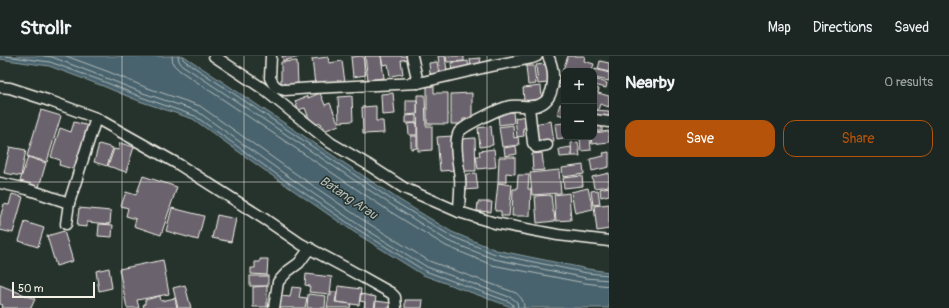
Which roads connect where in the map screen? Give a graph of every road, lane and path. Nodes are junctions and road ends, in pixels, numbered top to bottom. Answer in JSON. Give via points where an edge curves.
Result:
{"nodes":[{"id":1,"x":214,"y":56,"type":"edge"},
{"id":2,"x":271,"y":56,"type":"edge"},
{"id":3,"x":412,"y":56,"type":"edge"},
{"id":4,"x":538,"y":56,"type":"edge"},
{"id":5,"x":548,"y":56,"type":"edge"},
{"id":6,"x":229,"y":60,"type":"edge"},
{"id":7,"x":490,"y":61,"type":"edge"},
{"id":8,"x":418,"y":83,"type":"junction"},
{"id":9,"x":0,"y":86,"type":"edge"},
{"id":10,"x":529,"y":107,"type":"junction"},
{"id":11,"x":96,"y":118,"type":"junction"},
{"id":12,"x":597,"y":120,"type":"edge"},
{"id":13,"x":609,"y":122,"type":"edge"},
{"id":14,"x":547,"y":145,"type":"dead end"},
{"id":15,"x":0,"y":183,"type":"edge"},
{"id":16,"x":69,"y":203,"type":"junction"},
{"id":17,"x":458,"y":212,"type":"junction"},
{"id":18,"x":66,"y":224,"type":"dead end"},
{"id":19,"x":609,"y":241,"type":"edge"},
{"id":20,"x":305,"y":246,"type":"junction"},
{"id":21,"x":274,"y":308,"type":"edge"},
{"id":22,"x":396,"y":308,"type":"edge"}],
"edges":[{"from":1,"to":6,"type":"street"},
{"from":2,"to":8,"type":"street","via":[[270,78],[274,85],[285,90]]},
{"from":3,"to":8,"type":"street"},
{"from":4,"to":7,"type":"street"},
{"from":5,"to":10,"type":"street","via":[[554,72],[551,92],[546,100]]},
{"from":6,"to":17,"type":"street","via":[[331,143],[404,188]]},
{"from":7,"to":8,"type":"street"},
{"from":9,"to":11,"type":"street"},
{"from":10,"to":14,"type":"street","via":[[533,143],[536,147]]},
{"from":10,"to":17,"type":"street","via":[[510,106],[500,109],[459,133]]},
{"from":11,"to":16,"type":"street"},
{"from":11,"to":20,"type":"street","via":[[178,164]]},
{"from":12,"to":13,"type":"street"},
{"from":15,"to":16,"type":"street"},
{"from":16,"to":18,"type":"street"},
{"from":17,"to":19,"type":"street","via":[[494,223]]},
{"from":20,"to":21,"type":"street","via":[[299,262],[278,282]]},
{"from":20,"to":22,"type":"street","via":[[391,293],[395,297]]}]}
